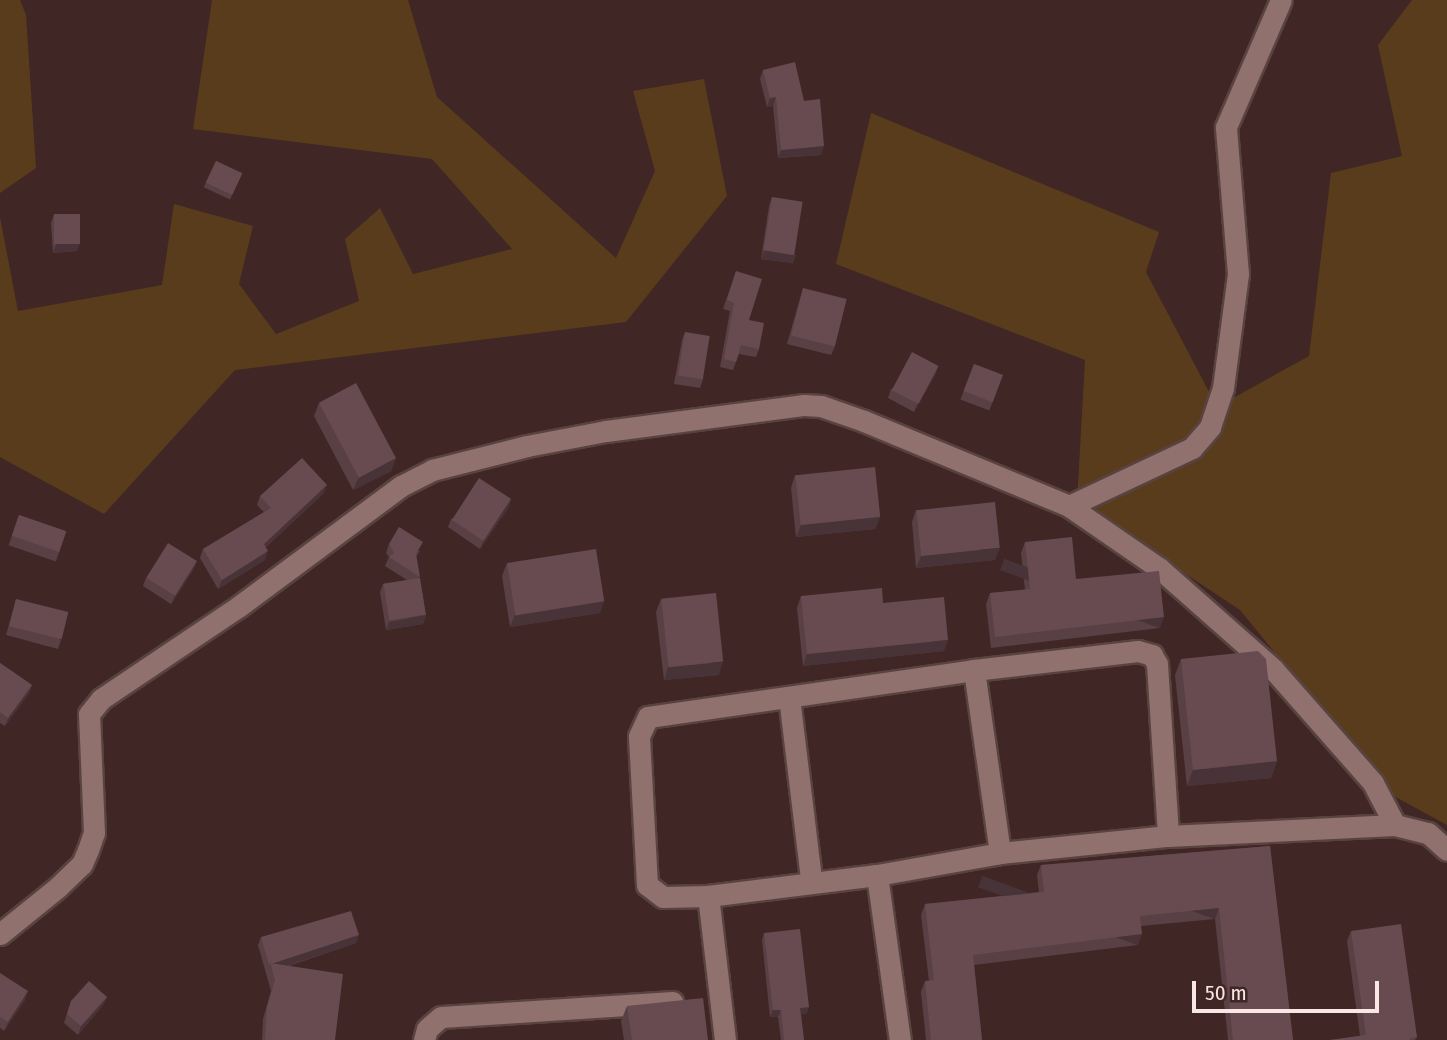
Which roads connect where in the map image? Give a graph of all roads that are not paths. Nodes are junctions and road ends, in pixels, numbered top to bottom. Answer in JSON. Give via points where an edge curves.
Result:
{"nodes":[{"id":1,"x":1281,"y":0,"type":"edge"},
{"id":2,"x":1069,"y":506,"type":"junction"},
{"id":3,"x":974,"y":670,"type":"junction"},
{"id":4,"x":789,"y":697,"type":"junction"},
{"id":5,"x":1395,"y":825,"type":"junction"},
{"id":6,"x":1168,"y":836,"type":"junction"},
{"id":7,"x":1447,"y":850,"type":"edge"},
{"id":8,"x":1000,"y":853,"type":"junction"},
{"id":9,"x":877,"y":875,"type":"junction"},
{"id":10,"x":811,"y":880,"type":"junction"},
{"id":11,"x":708,"y":896,"type":"junction"},
{"id":12,"x":0,"y":934,"type":"edge"},
{"id":13,"x":720,"y":999,"type":"junction"},
{"id":14,"x":424,"y":1040,"type":"edge"},
{"id":15,"x":725,"y":1040,"type":"edge"},
{"id":16,"x":900,"y":1040,"type":"edge"}],
"edges":[{"from":1,"to":2,"type":"street","via":[[1226,127],[1238,274],[1223,388],[1210,427],[1192,448]]},
{"from":2,"to":5,"type":"street","via":[[1159,568],[1273,669],[1373,783]]},
{"from":2,"to":12,"type":"street","via":[[821,406],[754,409],[606,431],[432,470],[401,486],[239,607],[102,699],[89,714],[94,833],[82,864]]},
{"from":3,"to":4,"type":"street"},
{"from":3,"to":6,"type":"street","via":[[1138,651],[1152,655],[1157,664]]},
{"from":3,"to":8,"type":"street"},
{"from":4,"to":10,"type":"street"},
{"from":4,"to":11,"type":"street","via":[[648,717],[642,726],[647,884],[663,897]]},
{"from":5,"to":6,"type":"street"},
{"from":5,"to":7,"type":"street","via":[[1428,833]]},
{"from":6,"to":8,"type":"street"},
{"from":8,"to":9,"type":"street"},
{"from":9,"to":10,"type":"street"},
{"from":9,"to":16,"type":"street"},
{"from":10,"to":11,"type":"street"},
{"from":11,"to":13,"type":"street"},
{"from":13,"to":14,"type":"street","via":[[441,1017],[427,1029]]},
{"from":13,"to":15,"type":"street"}]}
